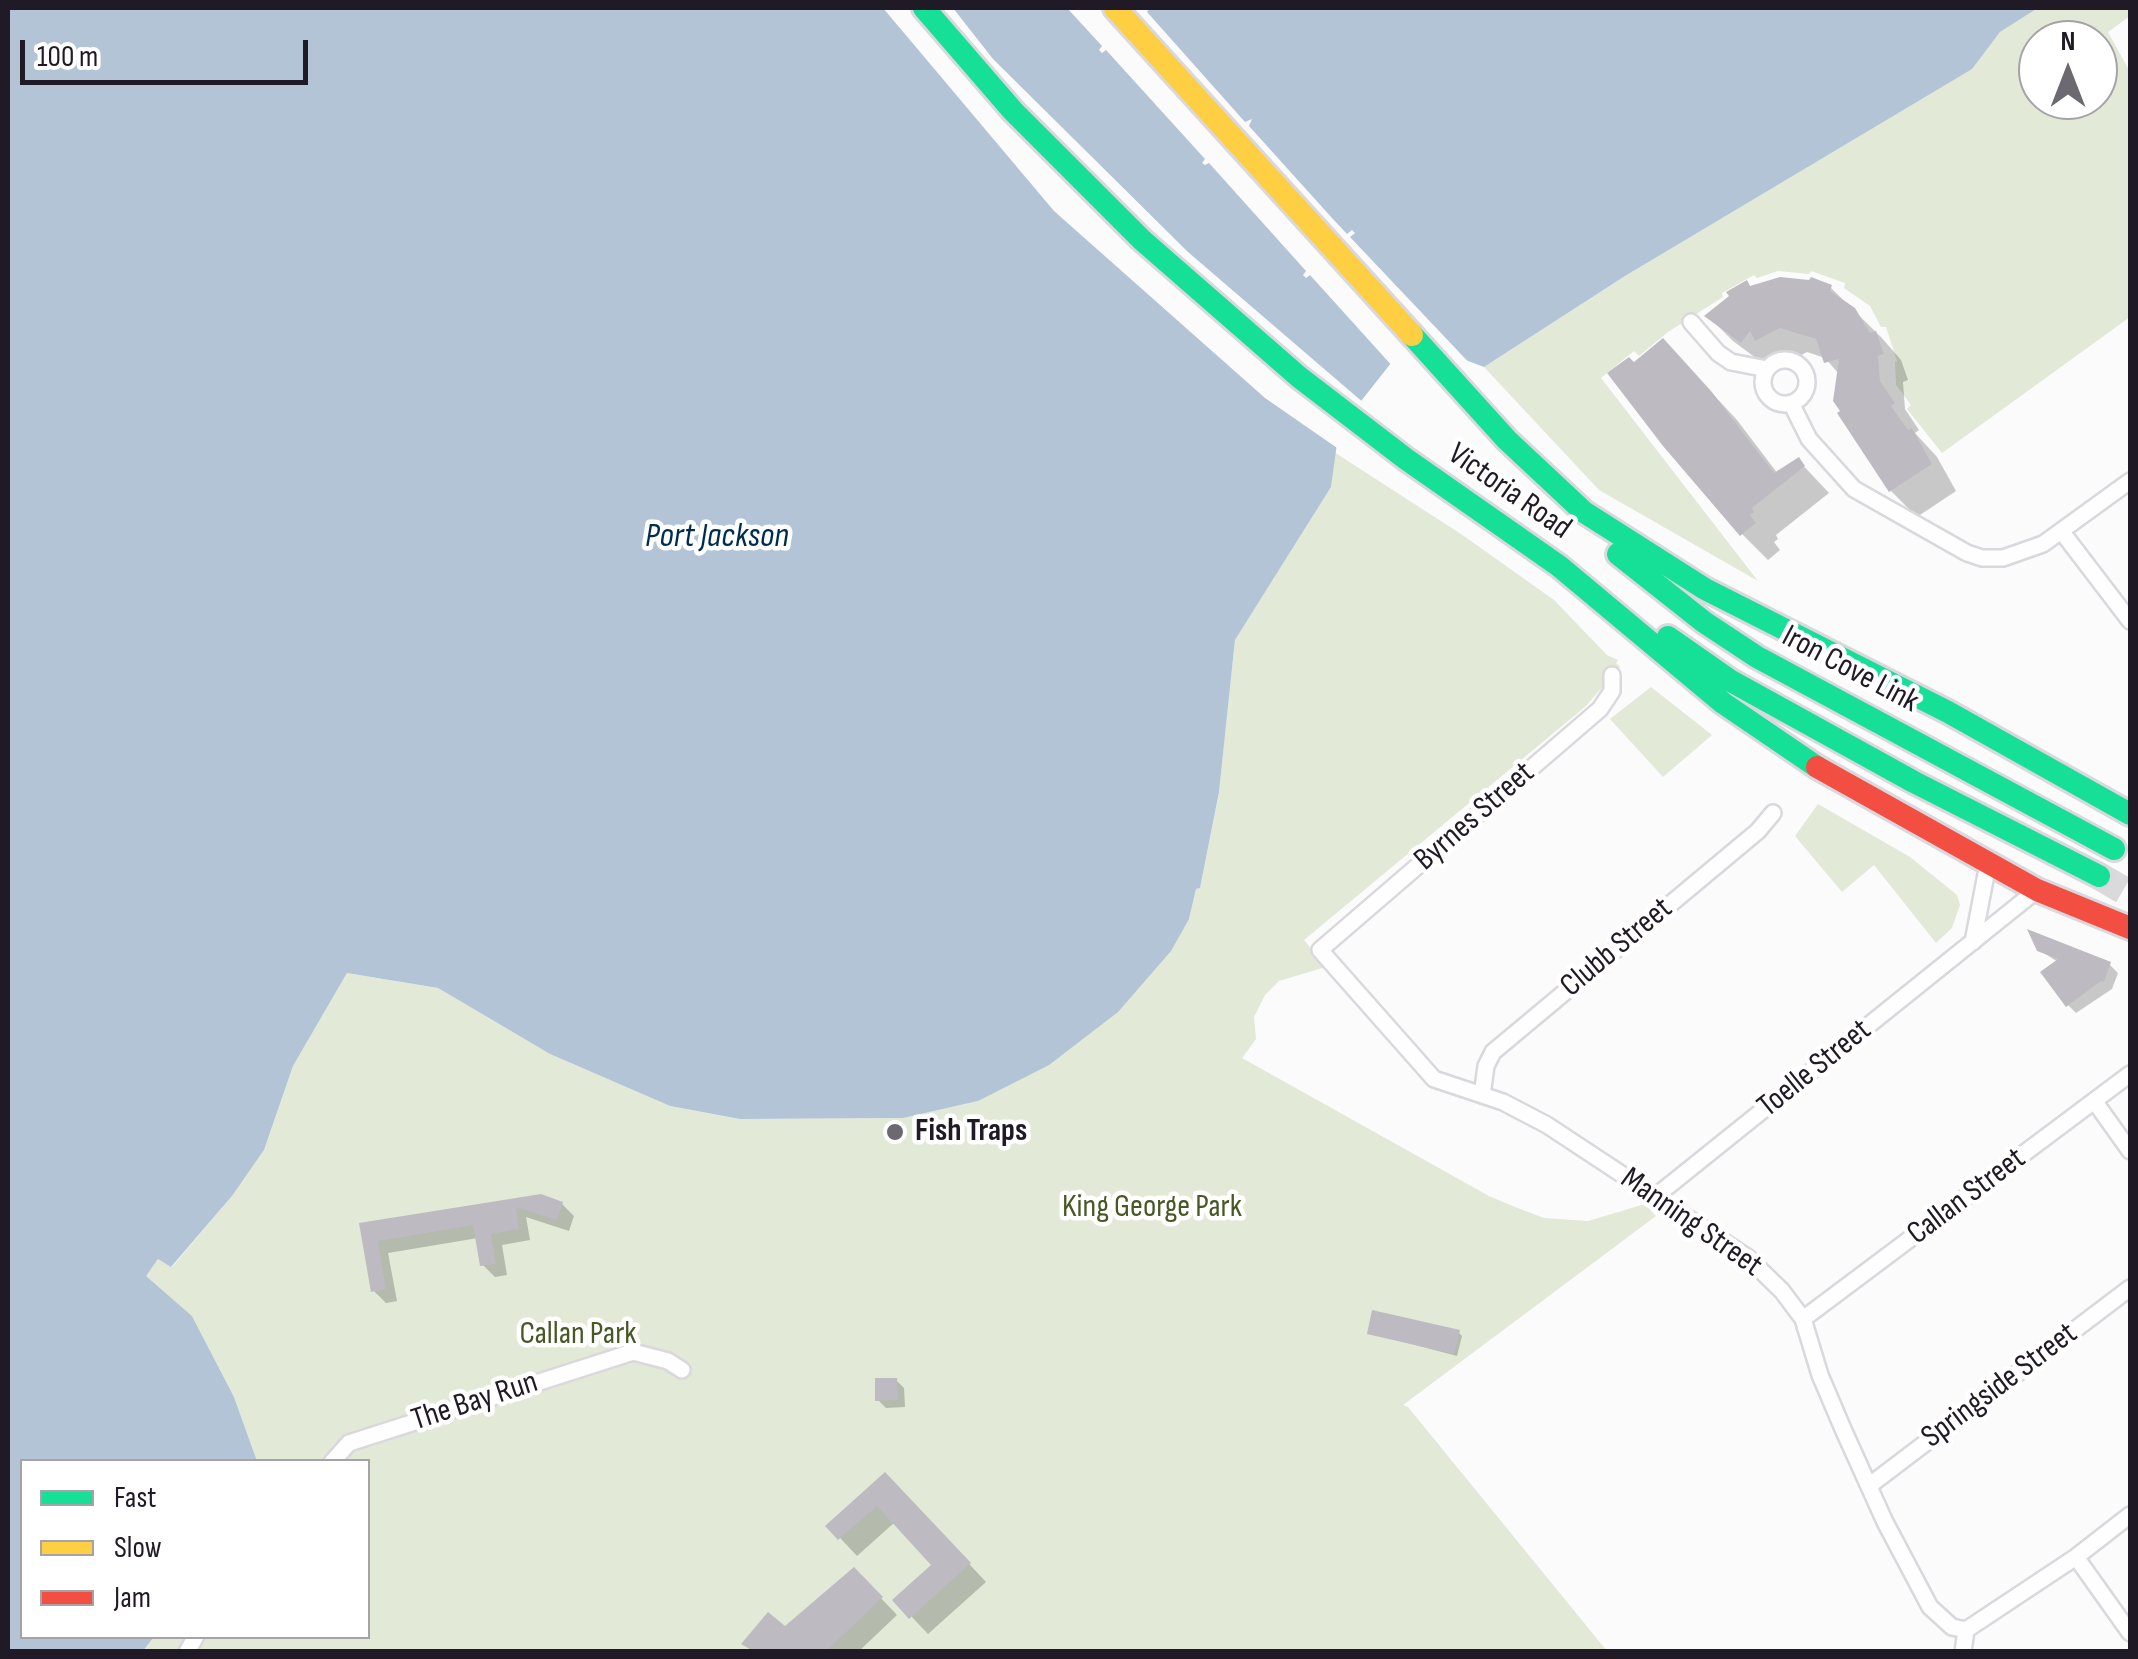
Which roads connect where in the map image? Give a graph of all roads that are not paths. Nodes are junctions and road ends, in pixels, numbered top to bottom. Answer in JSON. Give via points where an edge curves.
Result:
{"nodes":[{"id":1,"x":924,"y":8,"type":"edge"},
{"id":2,"x":1115,"y":8,"type":"edge"},
{"id":3,"x":1690,"y":322,"type":"dead end"},
{"id":4,"x":1767,"y":369,"type":"junction"},
{"id":5,"x":1791,"y":403,"type":"junction"},
{"id":6,"x":2130,"y":481,"type":"edge"},
{"id":7,"x":1582,"y":510,"type":"junction"},
{"id":8,"x":2062,"y":532,"type":"junction"},
{"id":9,"x":1550,"y":560,"type":"junction"},
{"id":10,"x":2130,"y":621,"type":"edge"},
{"id":11,"x":1612,"y":674,"type":"dead end"},
{"id":12,"x":1773,"y":813,"type":"dead end"},
{"id":13,"x":2130,"y":814,"type":"edge"},
{"id":14,"x":2114,"y":849,"type":"dead end"},
{"id":15,"x":1988,"y":864,"type":"junction"},
{"id":16,"x":2099,"y":876,"type":"tunnel mouth"},
{"id":17,"x":2037,"y":890,"type":"junction"},
{"id":18,"x":2130,"y":928,"type":"edge"},
{"id":19,"x":1973,"y":942,"type":"junction"},
{"id":20,"x":1320,"y":950,"type":"joint"},
{"id":21,"x":2130,"y":1074,"type":"edge"},
{"id":22,"x":1482,"y":1095,"type":"junction"},
{"id":23,"x":2095,"y":1102,"type":"junction"},
{"id":24,"x":2130,"y":1151,"type":"edge"},
{"id":25,"x":1656,"y":1196,"type":"junction"},
{"id":26,"x":2130,"y":1288,"type":"edge"},
{"id":27,"x":1802,"y":1320,"type":"junction"},
{"id":28,"x":682,"y":1370,"type":"dead end"},
{"id":29,"x":335,"y":1459,"type":"edge"},
{"id":30,"x":1870,"y":1485,"type":"junction"},
{"id":31,"x":2130,"y":1515,"type":"edge"},
{"id":32,"x":2076,"y":1557,"type":"junction"},
{"id":33,"x":1966,"y":1630,"type":"junction"},
{"id":34,"x":2130,"y":1633,"type":"edge"},
{"id":35,"x":1964,"y":1652,"type":"edge"}],
"edges":[{"from":1,"to":9,"type":"highway","name":"Victoria Road","via":[[1013,111],[1142,240],[1325,398]]},
{"from":2,"to":7,"type":"highway","name":"Victoria Road","via":[[1506,440]]},
{"from":3,"to":4,"type":"street","via":[[1731,362]]},
{"from":4,"to":5,"type":"street","via":[[1767,395]]},
{"from":4,"to":5,"type":"street","via":[[1787,361],[1800,367],[1806,387]]},
{"from":5,"to":8,"type":"street","via":[[1809,438],[1844,480],[1967,554],[2003,558]]},
{"from":6,"to":8,"type":"street"},
{"from":7,"to":13,"type":"highway","name":"Victoria Road","via":[[1705,589]]},
{"from":7,"to":14,"type":"highway","name":"Iron Cove Link","via":[[1590,532],[1756,657]]},
{"from":8,"to":10,"type":"street"},
{"from":9,"to":15,"type":"highway","name":"Victoria Road","via":[[1765,734]]},
{"from":9,"to":16,"type":"highway","name":"Iron Cove Link","via":[[1580,569],[1731,680]]},
{"from":11,"to":20,"type":"street","name":"Byrnes Street","via":[[1612,691],[1600,710]]},
{"from":12,"to":22,"type":"street","name":"Clubb Street","via":[[1494,1052]]},
{"from":15,"to":17,"type":"highway","name":"Victoria Road"},
{"from":15,"to":19,"type":"street"},
{"from":17,"to":18,"type":"highway","name":"Victoria Road"},
{"from":17,"to":19,"type":"street","name":"Toelle Street"},
{"from":19,"to":25,"type":"street","name":"Toelle Street"},
{"from":20,"to":22,"type":"street","name":"Manning Street","via":[[1427,1074]]},
{"from":21,"to":23,"type":"street","name":"Callan Street"},
{"from":22,"to":25,"type":"street","name":"Manning Street","via":[[1546,1125]]},
{"from":23,"to":24,"type":"street"},
{"from":23,"to":27,"type":"street","name":"Callan Street"},
{"from":25,"to":27,"type":"street","name":"Manning Street","via":[[1748,1257]]},
{"from":26,"to":30,"type":"street","name":"Springside Street"},
{"from":27,"to":30,"type":"street","name":"Manning Street"},
{"from":28,"to":29,"type":"street","name":"The Bay Run","via":[[633,1352],[349,1443]]},
{"from":30,"to":33,"type":"street","name":"Manning Street","via":[[1930,1607],[1952,1627]]},
{"from":31,"to":32,"type":"street"},
{"from":32,"to":33,"type":"street"},
{"from":32,"to":34,"type":"street"},
{"from":33,"to":35,"type":"street"}]}
